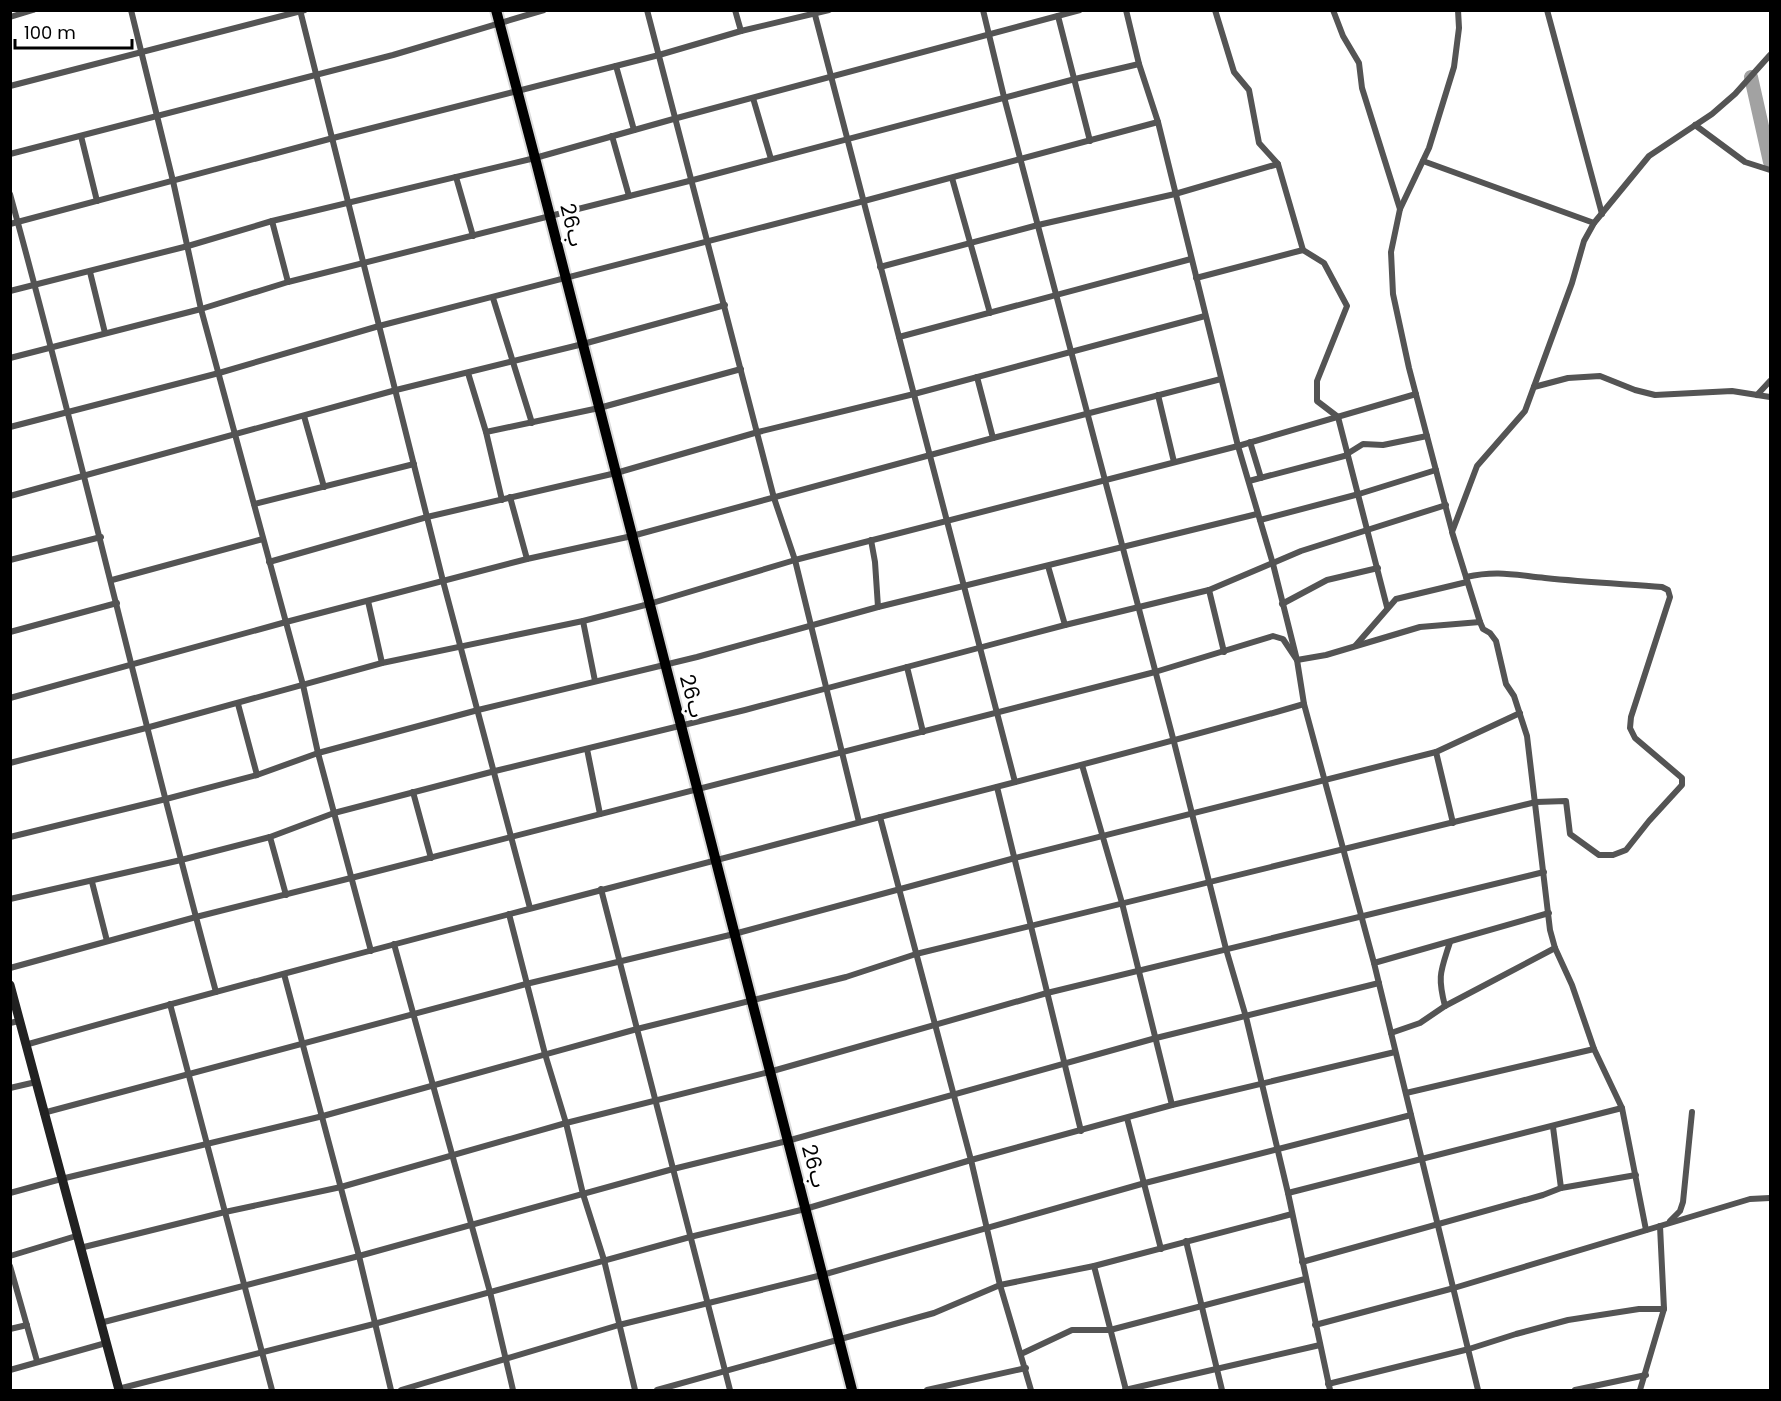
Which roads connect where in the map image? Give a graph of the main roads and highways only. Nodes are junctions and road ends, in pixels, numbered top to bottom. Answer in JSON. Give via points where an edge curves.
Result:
{"nodes":[{"id":1,"x":496,"y":10,"type":"edge"},
{"id":2,"x":10,"y":985,"type":"edge"},
{"id":3,"x":15,"y":1022,"type":"edge"},
{"id":4,"x":118,"y":1390,"type":"edge"},
{"id":5,"x":852,"y":1390,"type":"edge"}],
"edges":[{"from":1,"to":5,"type":"highway","name":"26ب"},
{"from":2,"to":3,"type":"main road"},
{"from":3,"to":4,"type":"main road","via":[[26,1045]]}]}
